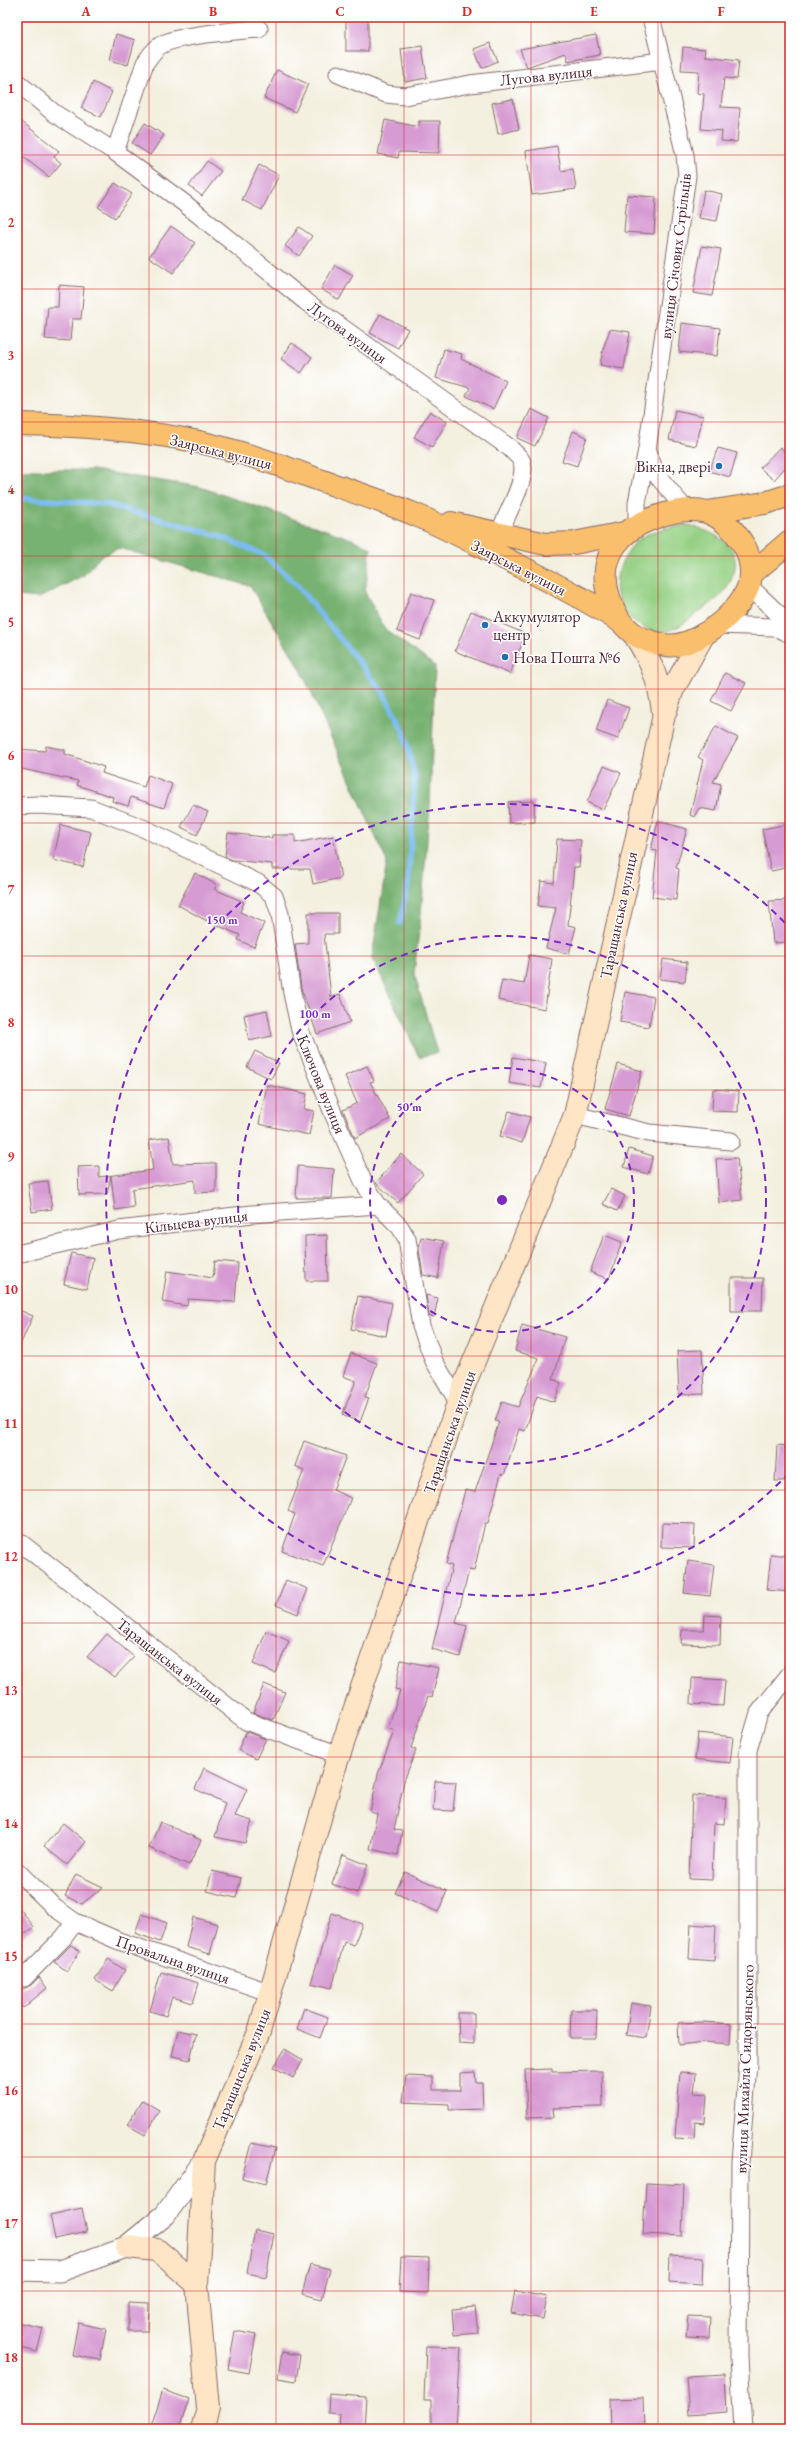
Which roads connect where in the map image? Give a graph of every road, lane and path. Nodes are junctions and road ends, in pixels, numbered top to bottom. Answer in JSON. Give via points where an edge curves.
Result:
{"nodes":[{"id":1,"x":651,"y":17,"type":"edge"},
{"id":2,"x":259,"y":29,"type":"dead end"},
{"id":3,"x":662,"y":61,"type":"junction"},
{"id":4,"x":338,"y":74,"type":"dead end"},
{"id":5,"x":17,"y":82,"type":"edge"},
{"id":6,"x":115,"y":152,"type":"junction"},
{"id":7,"x":17,"y":424,"type":"edge"},
{"id":8,"x":647,"y":449,"type":"junction"},
{"id":9,"x":790,"y":495,"type":"edge"},
{"id":10,"x":697,"y":511,"type":"junction"},
{"id":11,"x":416,"y":515,"type":"junction"},
{"id":12,"x":631,"y":529,"type":"junction"},
{"id":13,"x":499,"y":534,"type":"junction"},
{"id":14,"x":790,"y":541,"type":"edge"},
{"id":15,"x":750,"y":580,"type":"junction"},
{"id":16,"x":790,"y":625,"type":"edge"},
{"id":17,"x":627,"y":627,"type":"junction"},
{"id":18,"x":710,"y":630,"type":"junction"},
{"id":19,"x":790,"y":634,"type":"edge"},
{"id":20,"x":664,"y":715,"type":"junction"},
{"id":21,"x":17,"y":806,"type":"edge"},
{"id":22,"x":574,"y":1116,"type":"junction"},
{"id":23,"x":730,"y":1142,"type":"dead end"},
{"id":24,"x":378,"y":1205,"type":"junction"},
{"id":25,"x":17,"y":1254,"type":"edge"},
{"id":26,"x":458,"y":1402,"type":"junction"},
{"id":27,"x":17,"y":1540,"type":"edge"},
{"id":28,"x":790,"y":1674,"type":"edge"},
{"id":29,"x":339,"y":1754,"type":"junction"},
{"id":30,"x":17,"y":1871,"type":"edge"},
{"id":31,"x":75,"y":1922,"type":"junction"},
{"id":32,"x":24,"y":1978,"type":"dead end"},
{"id":33,"x":271,"y":1993,"type":"junction"},
{"id":34,"x":204,"y":2160,"type":"junction"},
{"id":35,"x":126,"y":2247,"type":"junction"},
{"id":36,"x":17,"y":2270,"type":"edge"},
{"id":37,"x":197,"y":2284,"type":"junction"},
{"id":38,"x":202,"y":2429,"type":"edge"},
{"id":39,"x":743,"y":2429,"type":"edge"}],
"edges":[{"from":1,"to":3,"type":"street","name":"вулиця Січових Стрільців"},
{"from":2,"to":6,"type":"street","via":[[199,35],[162,44],[152,52],[145,63]]},
{"from":3,"to":4,"type":"street","name":"Лугова вулиця","via":[[470,84],[405,96],[386,94]]},
{"from":3,"to":8,"type":"street","name":"вулиця Січових Стрільців","via":[[685,155],[687,176]]},
{"from":5,"to":6,"type":"street","name":"Лугова вулиця","via":[[54,113]]},
{"from":6,"to":13,"type":"street","name":"Лугова вулиця","via":[[184,202],[305,301],[510,448],[521,460],[524,471]]},
{"from":7,"to":11,"type":"main road","name":"Заярська вулиця","via":[[104,428],[185,439],[255,456]]},
{"from":8,"to":10,"type":"street","name":"вулиця Січових Стрільців","via":[[655,473]]},
{"from":8,"to":12,"type":"street","name":"вулиця Січових Стрільців"},
{"from":9,"to":10,"type":"main road","via":[[765,503]]},
{"from":10,"to":12,"type":"main road","via":[[667,513]]},
{"from":10,"to":15,"type":"main road","via":[[724,521],[735,532],[745,546]]},
{"from":11,"to":13,"type":"main road","name":"Заярська вулиця"},
{"from":11,"to":17,"type":"main road","name":"Заярська вулиця","via":[[532,572]]},
{"from":12,"to":13,"type":"main road","name":"Заярська вулиця","via":[[574,543],[546,544]]},
{"from":12,"to":17,"type":"main road","via":[[614,546],[605,576],[612,607]]},
{"from":14,"to":15,"type":"main road"},
{"from":15,"to":16,"type":"street"},
{"from":15,"to":18,"type":"main road","via":[[730,613]]},
{"from":17,"to":18,"type":"main road","via":[[651,642],[668,646],[685,644]]},
{"from":17,"to":20,"type":"main road","name":"Таращанська вулиця","via":[[646,653],[660,685]]},
{"from":18,"to":19,"type":"street","via":[[775,627]]},
{"from":18,"to":20,"type":"main road","name":"Таращанська вулиця","via":[[679,677]]},
{"from":20,"to":22,"type":"main road","name":"Таращанська вулиця"},
{"from":21,"to":24,"type":"street","name":"Ключова вулиця","via":[[91,808],[145,829],[258,883],[274,896],[280,914],[300,1030],[335,1118],[364,1183]]},
{"from":22,"to":23,"type":"street","via":[[649,1133]]},
{"from":22,"to":26,"type":"main road","name":"Таращанська вулиця"},
{"from":24,"to":25,"type":"street","name":"Кільцева вулиця","via":[[252,1214],[119,1230]]},
{"from":24,"to":26,"type":"street","name":"Ключова вулиця","via":[[400,1227],[407,1239],[421,1326],[434,1361]]},
{"from":26,"to":29,"type":"main road","name":"Таращанська вулиця"},
{"from":27,"to":29,"type":"street","name":"Таращанська вулиця","via":[[246,1721]]},
{"from":28,"to":39,"type":"street","name":"вулиця Михайла Сидорянського","via":[[759,1712],[748,1750],[748,2064],[740,2162],[739,2357]]},
{"from":29,"to":33,"type":"main road","name":"Таращанська вулиця"},
{"from":30,"to":31,"type":"street","name":"Провальна вулиця","via":[[49,1903]]},
{"from":31,"to":32,"type":"street"},
{"from":31,"to":33,"type":"street","name":"Провальна вулиця","via":[[119,1941]]},
{"from":33,"to":34,"type":"main road","name":"Таращанська вулиця","via":[[259,2032]]},
{"from":34,"to":35,"type":"street","name":"Таращанська вулиця","via":[[165,2215]]},
{"from":34,"to":37,"type":"main road"},
{"from":35,"to":36,"type":"street","name":"Таращанська вулиця","via":[[60,2271]]},
{"from":35,"to":37,"type":"main road","via":[[157,2250]]},
{"from":37,"to":38,"type":"main road","via":[[208,2408]]}]}
